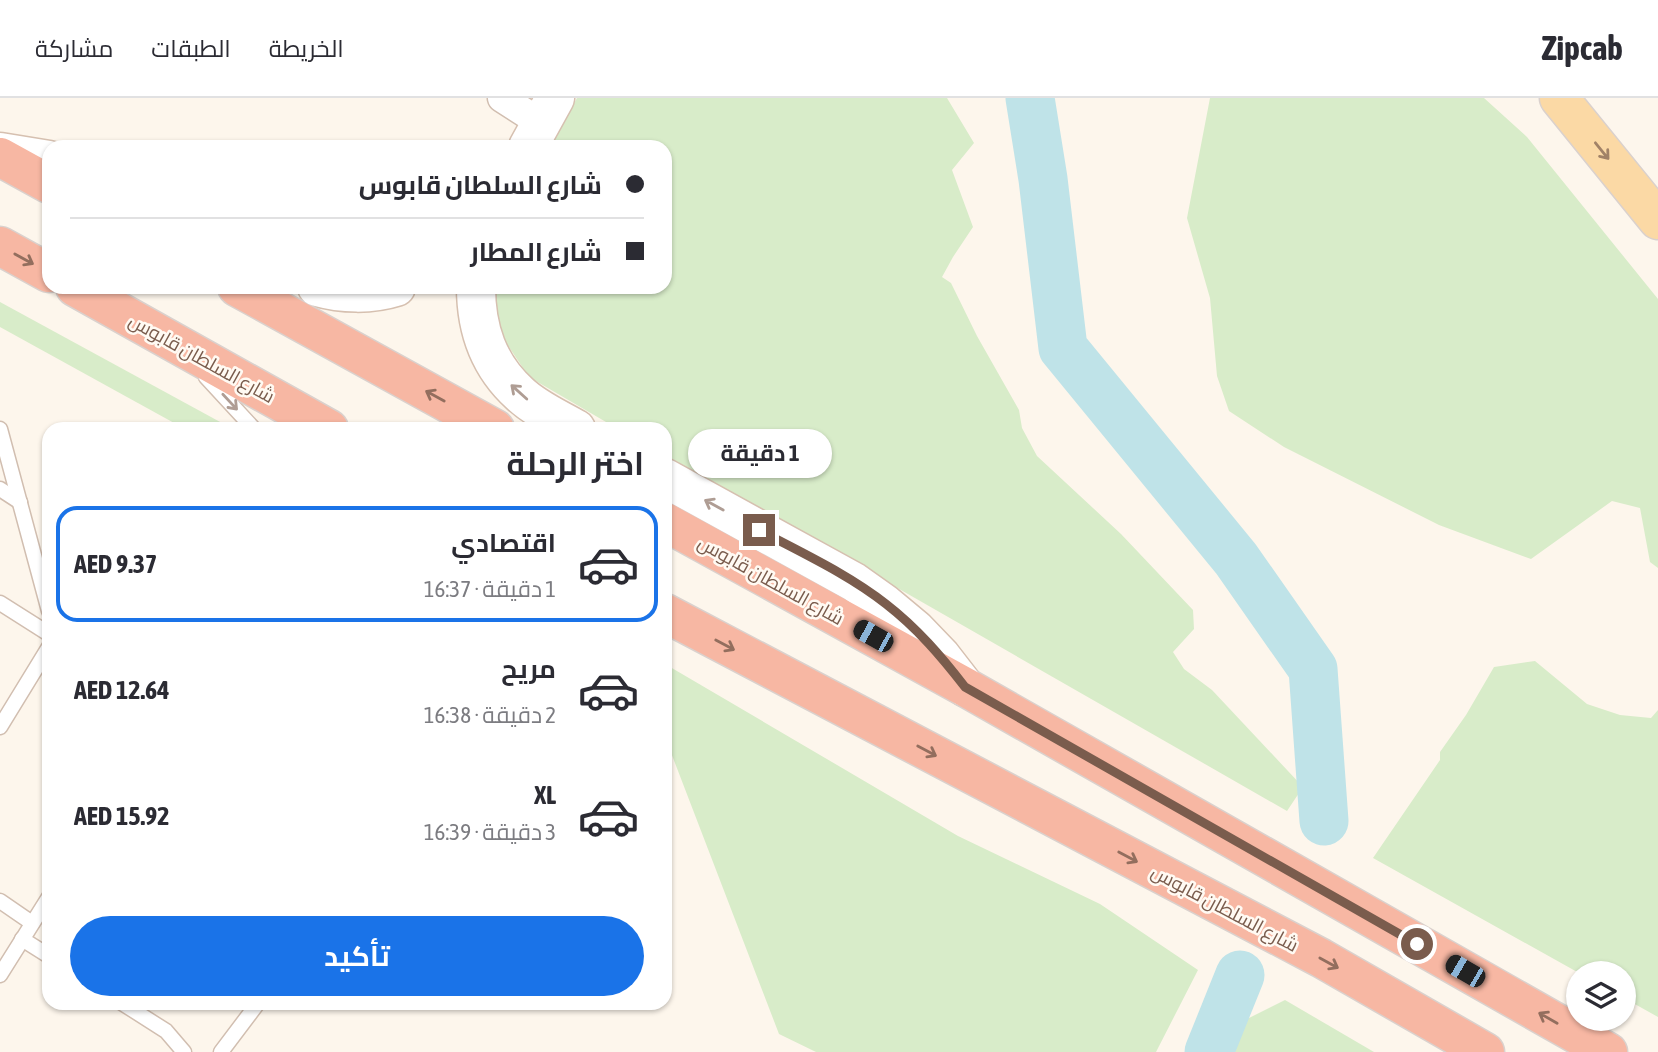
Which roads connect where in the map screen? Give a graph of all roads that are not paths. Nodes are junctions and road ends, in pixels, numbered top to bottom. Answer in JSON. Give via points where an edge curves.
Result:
{"nodes":[{"id":1,"x":502,"y":98,"type":"edge"},
{"id":2,"x":1559,"y":98,"type":"edge"},
{"id":3,"x":542,"y":123,"type":"edge"},
{"id":4,"x":0,"y":152,"type":"edge"},
{"id":5,"x":0,"y":157,"type":"edge"},
{"id":6,"x":42,"y":159,"type":"edge"},
{"id":7,"x":42,"y":180,"type":"edge"},
{"id":8,"x":1658,"y":220,"type":"edge"},
{"id":9,"x":0,"y":246,"type":"edge"},
{"id":10,"x":42,"y":268,"type":"edge"},
{"id":11,"x":88,"y":294,"type":"edge"},
{"id":12,"x":250,"y":294,"type":"edge"},
{"id":13,"x":476,"y":294,"type":"edge"},
{"id":14,"x":172,"y":340,"type":"junction"},
{"id":15,"x":248,"y":422,"type":"edge"},
{"id":16,"x":318,"y":422,"type":"edge"},
{"id":17,"x":482,"y":422,"type":"edge"},
{"id":18,"x":563,"y":422,"type":"edge"},
{"id":19,"x":0,"y":429,"type":"edge"},
{"id":20,"x":672,"y":482,"type":"edge"},
{"id":21,"x":0,"y":489,"type":"edge"},
{"id":22,"x":20,"y":502,"type":"junction"},
{"id":23,"x":672,"y":526,"type":"edge"},
{"id":24,"x":42,"y":585,"type":"edge"},
{"id":25,"x":0,"y":603,"type":"edge"},
{"id":26,"x":672,"y":617,"type":"edge"},
{"id":27,"x":42,"y":630,"type":"edge"},
{"id":28,"x":42,"y":658,"type":"edge"},
{"id":29,"x":965,"y":687,"type":"junction"},
{"id":30,"x":0,"y":727,"type":"edge"},
{"id":31,"x":0,"y":901,"type":"edge"},
{"id":32,"x":42,"y":908,"type":"edge"},
{"id":33,"x":32,"y":923,"type":"junction"},
{"id":34,"x":22,"y":939,"type":"junction"},
{"id":35,"x":42,"y":952,"type":"edge"},
{"id":36,"x":3,"y":965,"type":"edge"},
{"id":37,"x":133,"y":1010,"type":"edge"},
{"id":38,"x":253,"y":1010,"type":"edge"},
{"id":39,"x":184,"y":1052,"type":"edge"},
{"id":40,"x":221,"y":1052,"type":"edge"},
{"id":41,"x":1485,"y":1052,"type":"edge"},
{"id":42,"x":1608,"y":1052,"type":"edge"}],
"edges":[{"from":1,"to":3,"type":"street"},
{"from":2,"to":8,"type":"main road","one_way":true},
{"from":4,"to":6,"type":"main road"},
{"from":5,"to":7,"type":"highway"},
{"from":9,"to":10,"type":"highway","one_way":true},
{"from":11,"to":14,"type":"highway","name":"شارع السلطان قابوس"},
{"from":17,"to":12,"type":"highway","one_way":true},
{"from":18,"to":13,"type":"main road","one_way":true,"via":[[521,396],[504,378],[481,334]]},
{"from":14,"to":15,"type":"lane","one_way":true},
{"from":14,"to":16,"type":"highway","name":"شارع السلطان قابوس"},
{"from":19,"to":22,"type":"lane"},
{"from":29,"to":20,"type":"main road","one_way":true,"via":[[915,629],[854,582]]},
{"from":21,"to":22,"type":"lane"},
{"from":22,"to":24,"type":"lane"},
{"from":23,"to":29,"type":"highway","name":"شارع السلطان قابوس"},
{"from":25,"to":27,"type":"lane"},
{"from":26,"to":41,"type":"highway","name":"شارع السلطان قابوس","one_way":true,"via":[[1321,958]]},
{"from":28,"to":30,"type":"lane"},
{"from":42,"to":29,"type":"highway","name":"شارع السلطان قابوس","one_way":true},
{"from":31,"to":33,"type":"lane"},
{"from":32,"to":33,"type":"lane"},
{"from":33,"to":34,"type":"lane"},
{"from":34,"to":35,"type":"lane"},
{"from":34,"to":36,"type":"lane"},
{"from":37,"to":39,"type":"lane","via":[[166,1031]]},
{"from":38,"to":40,"type":"lane"}]}
